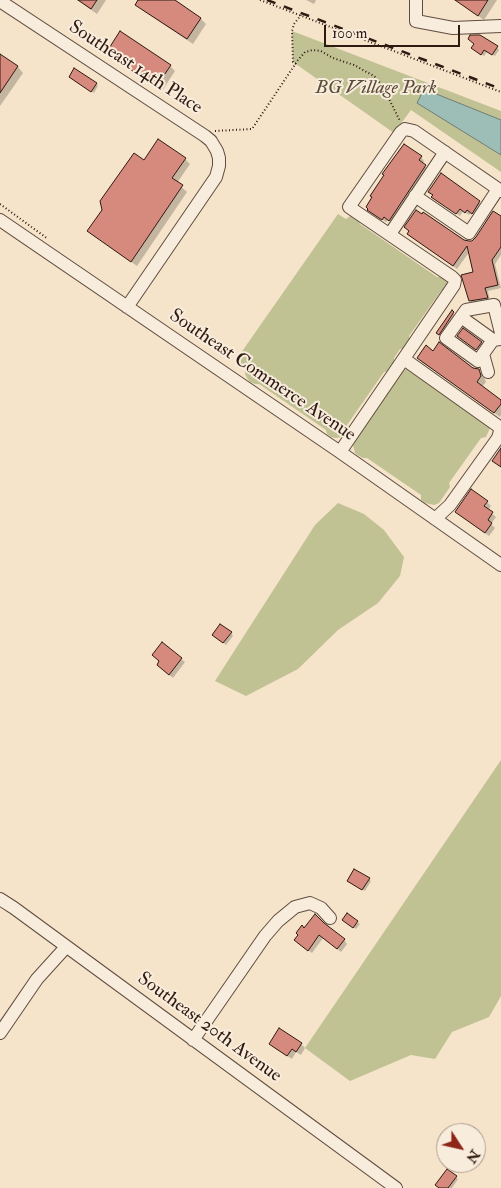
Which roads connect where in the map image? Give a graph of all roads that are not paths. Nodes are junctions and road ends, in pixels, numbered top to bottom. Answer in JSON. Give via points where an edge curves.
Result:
{"nodes":[{"id":1,"x":416,"y":0,"type":"edge"},
{"id":2,"x":0,"y":1,"type":"edge"},
{"id":3,"x":501,"y":26,"type":"edge"},
{"id":4,"x":445,"y":152,"type":"junction"},
{"id":5,"x":500,"y":190,"type":"edge"},
{"id":6,"x":415,"y":196,"type":"junction"},
{"id":7,"x":0,"y":220,"type":"edge"},
{"id":8,"x":390,"y":234,"type":"junction"},
{"id":9,"x":127,"y":307,"type":"junction"},
{"id":10,"x":461,"y":317,"type":"junction"},
{"id":11,"x":498,"y":337,"type":"edge"},
{"id":12,"x":483,"y":354,"type":"junction"},
{"id":13,"x":404,"y":359,"type":"junction"},
{"id":14,"x":488,"y":372,"type":"dead end"},
{"id":15,"x":501,"y":428,"type":"edge"},
{"id":16,"x":340,"y":452,"type":"junction"},
{"id":17,"x":435,"y":518,"type":"junction"},
{"id":18,"x":501,"y":565,"type":"edge"},
{"id":19,"x":0,"y":899,"type":"edge"},
{"id":20,"x":330,"y":918,"type":"dead end"},
{"id":21,"x":66,"y":947,"type":"junction"},
{"id":22,"x":0,"y":1033,"type":"edge"},
{"id":23,"x":193,"y":1040,"type":"junction"},
{"id":24,"x":396,"y":1188,"type":"edge"}],
"edges":[{"from":1,"to":3,"type":"street","via":[[416,21],[453,28]]},
{"from":2,"to":9,"type":"street","name":"Southeast 14th Place","via":[[208,138],[218,154],[216,177]]},
{"from":4,"to":5,"type":"street"},
{"from":4,"to":6,"type":"street"},
{"from":4,"to":8,"type":"street","via":[[414,131],[401,132],[350,206]]},
{"from":5,"to":6,"type":"street","via":[[469,233]]},
{"from":6,"to":8,"type":"street"},
{"from":7,"to":9,"type":"street","name":"Southeast Commerce Avenue"},
{"from":8,"to":13,"type":"street","via":[[455,280]]},
{"from":9,"to":16,"type":"street","name":"Southeast Commerce Avenue"},
{"from":10,"to":11,"type":"street"},
{"from":10,"to":11,"type":"street","via":[[466,310],[494,305]]},
{"from":10,"to":12,"type":"street","via":[[446,338],[478,361]]},
{"from":11,"to":12,"type":"street"},
{"from":12,"to":14,"type":"street"},
{"from":13,"to":15,"type":"street"},
{"from":13,"to":16,"type":"street"},
{"from":15,"to":17,"type":"street","via":[[492,434]]},
{"from":16,"to":17,"type":"street","name":"Southeast Commerce Avenue"},
{"from":17,"to":18,"type":"street","name":"Southeast Commerce Avenue"},
{"from":19,"to":21,"type":"street","name":"Southeast 20th Avenue"},
{"from":20,"to":23,"type":"street","via":[[321,908],[310,903],[295,907],[278,921],[264,936]]},
{"from":21,"to":22,"type":"street","via":[[37,979]]},
{"from":21,"to":23,"type":"street","name":"Southeast 20th Avenue"},
{"from":23,"to":24,"type":"street","name":"Southeast 20th Avenue"}]}
